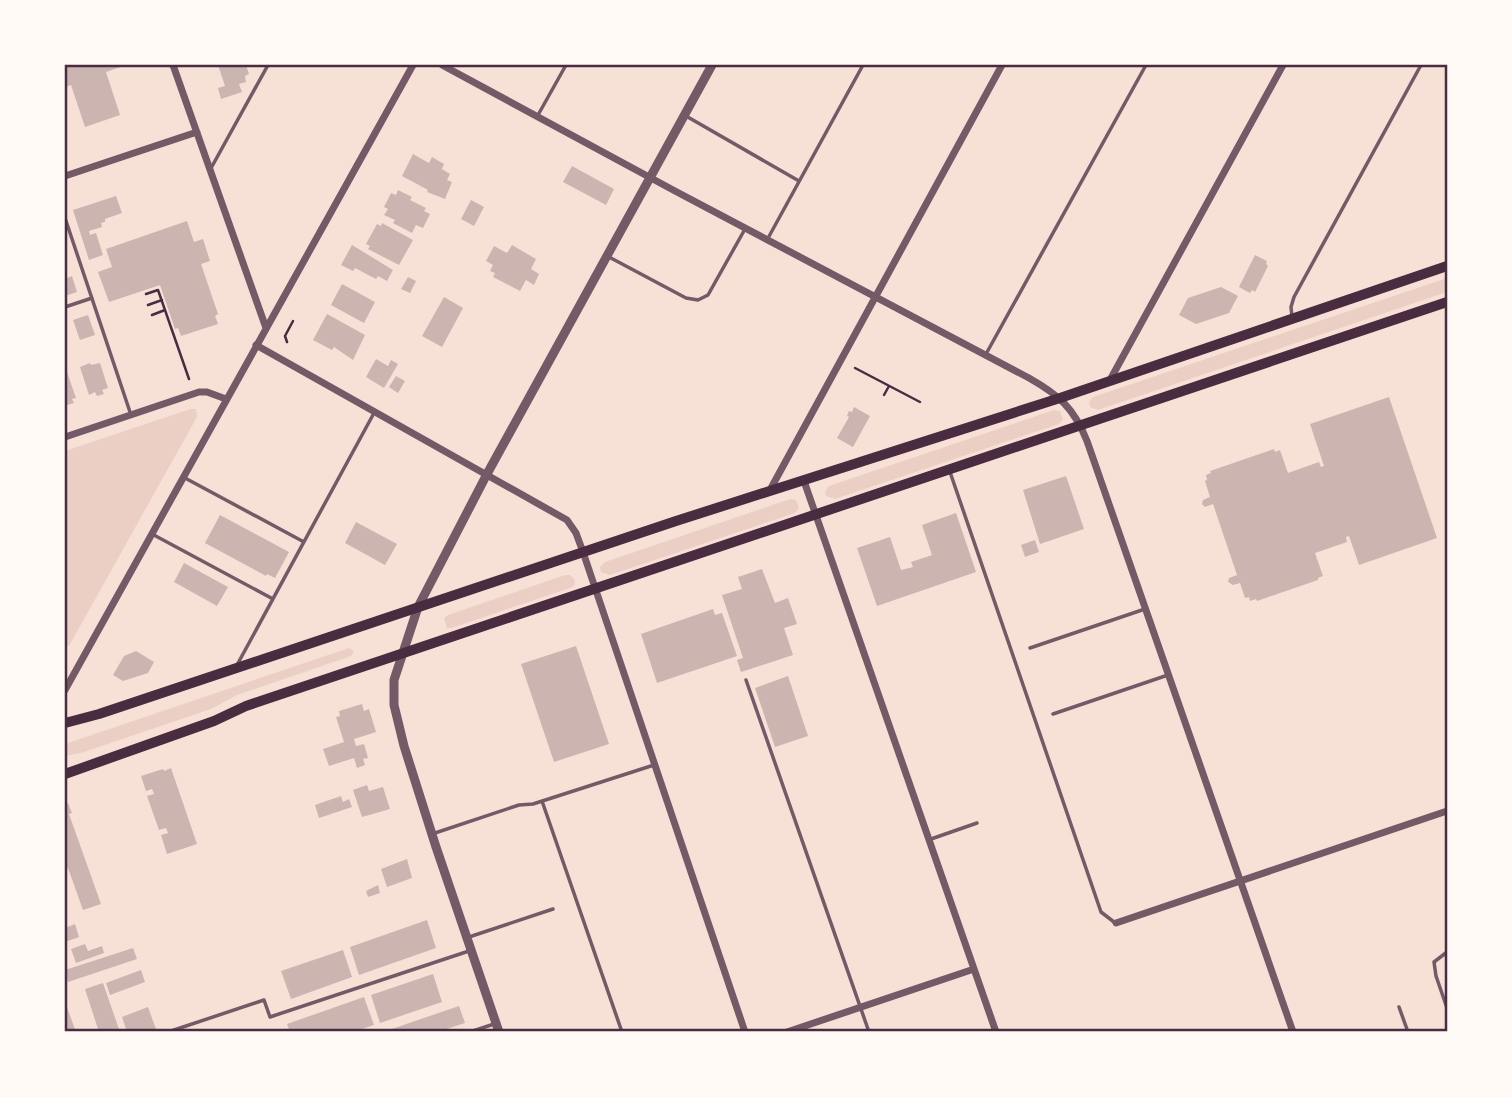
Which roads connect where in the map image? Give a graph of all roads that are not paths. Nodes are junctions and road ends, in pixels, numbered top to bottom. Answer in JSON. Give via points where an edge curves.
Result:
{"nodes":[{"id":1,"x":173,"y":65,"type":"edge"},
{"id":2,"x":268,"y":65,"type":"edge"},
{"id":3,"x":414,"y":65,"type":"edge"},
{"id":4,"x":442,"y":65,"type":"edge"},
{"id":5,"x":566,"y":65,"type":"edge"},
{"id":6,"x":712,"y":65,"type":"edge"},
{"id":7,"x":863,"y":65,"type":"edge"},
{"id":8,"x":1002,"y":65,"type":"edge"},
{"id":9,"x":1146,"y":65,"type":"edge"},
{"id":10,"x":1283,"y":65,"type":"edge"},
{"id":11,"x":1421,"y":65,"type":"edge"},
{"id":12,"x":685,"y":115,"type":"junction"},
{"id":13,"x":538,"y":116,"type":"junction"},
{"id":14,"x":197,"y":132,"type":"junction"},
{"id":15,"x":210,"y":170,"type":"junction"},
{"id":16,"x":65,"y":176,"type":"edge"},
{"id":17,"x":650,"y":178,"type":"junction"},
{"id":18,"x":799,"y":181,"type":"junction"},
{"id":19,"x":65,"y":218,"type":"edge"},
{"id":20,"x":745,"y":229,"type":"junction"},
{"id":21,"x":767,"y":240,"type":"junction"},
{"id":22,"x":607,"y":256,"type":"junction"},
{"id":23,"x":1446,"y":265,"type":"edge"},
{"id":24,"x":875,"y":297,"type":"junction"},
{"id":25,"x":92,"y":298,"type":"junction"},
{"id":26,"x":1447,"y":302,"type":"edge"},
{"id":27,"x":65,"y":307,"type":"edge"},
{"id":28,"x":1292,"y":319,"type":"junction"},
{"id":29,"x":266,"y":328,"type":"junction"},
{"id":30,"x":256,"y":345,"type":"junction"},
{"id":31,"x":985,"y":355,"type":"junction"},
{"id":32,"x":1110,"y":381,"type":"junction"},
{"id":33,"x":1060,"y":398,"type":"junction"},
{"id":34,"x":226,"y":399,"type":"junction"},
{"id":35,"x":375,"y":412,"type":"junction"},
{"id":36,"x":131,"y":415,"type":"junction"},
{"id":37,"x":1081,"y":425,"type":"junction"},
{"id":38,"x":65,"y":437,"type":"edge"},
{"id":39,"x":949,"y":470,"type":"junction"},
{"id":40,"x":487,"y":474,"type":"junction"},
{"id":41,"x":184,"y":477,"type":"junction"},
{"id":42,"x":804,"y":481,"type":"junction"},
{"id":43,"x":770,"y":490,"type":"junction"},
{"id":44,"x":816,"y":514,"type":"junction"},
{"id":45,"x":152,"y":534,"type":"junction"},
{"id":46,"x":304,"y":542,"type":"junction"},
{"id":47,"x":583,"y":552,"type":"junction"},
{"id":48,"x":594,"y":589,"type":"junction"},
{"id":49,"x":273,"y":599,"type":"junction"},
{"id":50,"x":418,"y":607,"type":"junction"},
{"id":51,"x":1145,"y":609,"type":"junction"},
{"id":52,"x":1030,"y":648,"type":"dead end"},
{"id":53,"x":402,"y":654,"type":"junction"},
{"id":54,"x":235,"y":669,"type":"junction"},
{"id":55,"x":1168,"y":675,"type":"junction"},
{"id":56,"x":746,"y":680,"type":"dead end"},
{"id":57,"x":65,"y":690,"type":"edge"},
{"id":58,"x":1053,"y":715,"type":"dead end"},
{"id":59,"x":65,"y":723,"type":"edge"},
{"id":60,"x":654,"y":765,"type":"junction"},
{"id":61,"x":65,"y":774,"type":"edge"},
{"id":62,"x":542,"y":801,"type":"junction"},
{"id":63,"x":1447,"y":811,"type":"edge"},
{"id":64,"x":977,"y":823,"type":"dead end"},
{"id":65,"x":432,"y":835,"type":"junction"},
{"id":66,"x":929,"y":839,"type":"junction"},
{"id":67,"x":1241,"y":881,"type":"junction"},
{"id":68,"x":553,"y":909,"type":"dead end"},
{"id":69,"x":1116,"y":923,"type":"joint"},
{"id":70,"x":467,"y":937,"type":"junction"},
{"id":71,"x":471,"y":950,"type":"junction"},
{"id":72,"x":1447,"y":952,"type":"edge"},
{"id":73,"x":974,"y":969,"type":"junction"},
{"id":74,"x":1399,"y":1007,"type":"dead end"},
{"id":75,"x":860,"y":1008,"type":"junction"},
{"id":76,"x":1447,"y":1008,"type":"edge"},
{"id":77,"x":498,"y":1028,"type":"edge"},
{"id":78,"x":168,"y":1032,"type":"edge"},
{"id":79,"x":470,"y":1032,"type":"edge"},
{"id":80,"x":622,"y":1032,"type":"edge"},
{"id":81,"x":745,"y":1032,"type":"edge"},
{"id":82,"x":787,"y":1032,"type":"edge"},
{"id":83,"x":869,"y":1032,"type":"edge"},
{"id":84,"x":996,"y":1032,"type":"edge"},
{"id":85,"x":1293,"y":1032,"type":"edge"},
{"id":86,"x":1408,"y":1032,"type":"edge"}],
"edges":[{"from":1,"to":14,"type":"street"},
{"from":2,"to":15,"type":"lane"},
{"from":3,"to":29,"type":"street"},
{"from":4,"to":13,"type":"street"},
{"from":5,"to":13,"type":"lane"},
{"from":6,"to":12,"type":"street"},
{"from":7,"to":18,"type":"lane"},
{"from":8,"to":24,"type":"street"},
{"from":9,"to":31,"type":"lane"},
{"from":10,"to":32,"type":"street"},
{"from":11,"to":28,"type":"lane","via":[[1294,298]]},
{"from":12,"to":17,"type":"street"},
{"from":12,"to":18,"type":"lane"},
{"from":13,"to":17,"type":"street"},
{"from":14,"to":15,"type":"street"},
{"from":14,"to":16,"type":"street"},
{"from":15,"to":29,"type":"street"},
{"from":17,"to":20,"type":"street"},
{"from":17,"to":22,"type":"street"},
{"from":18,"to":21,"type":"lane"},
{"from":19,"to":25,"type":"lane"},
{"from":20,"to":21,"type":"street"},
{"from":20,"to":22,"type":"lane","via":[[708,295],[698,300]]},
{"from":21,"to":24,"type":"street"},
{"from":22,"to":40,"type":"street"},
{"from":23,"to":28,"type":"main road"},
{"from":24,"to":31,"type":"street"},
{"from":24,"to":43,"type":"street"},
{"from":25,"to":27,"type":"lane"},
{"from":25,"to":36,"type":"lane"},
{"from":26,"to":37,"type":"main road"},
{"from":28,"to":32,"type":"main road"},
{"from":29,"to":30,"type":"street"},
{"from":30,"to":34,"type":"street"},
{"from":30,"to":35,"type":"street"},
{"from":31,"to":33,"type":"street"},
{"from":32,"to":33,"type":"main road"},
{"from":33,"to":37,"type":"street"},
{"from":33,"to":42,"type":"main road"},
{"from":34,"to":36,"type":"street","via":[[201,391]]},
{"from":34,"to":41,"type":"street"},
{"from":35,"to":40,"type":"street"},
{"from":35,"to":46,"type":"lane"},
{"from":36,"to":38,"type":"street"},
{"from":37,"to":39,"type":"main road"},
{"from":37,"to":51,"type":"street"},
{"from":39,"to":44,"type":"main road"},
{"from":39,"to":69,"type":"lane","via":[[1101,912]]},
{"from":40,"to":47,"type":"street","via":[[567,520]]},
{"from":40,"to":50,"type":"street"},
{"from":41,"to":45,"type":"street"},
{"from":41,"to":46,"type":"lane"},
{"from":42,"to":43,"type":"main road"},
{"from":42,"to":44,"type":"street"},
{"from":43,"to":47,"type":"main road"},
{"from":44,"to":48,"type":"main road"},
{"from":44,"to":66,"type":"street"},
{"from":45,"to":49,"type":"lane"},
{"from":45,"to":57,"type":"street"},
{"from":46,"to":49,"type":"lane"},
{"from":47,"to":48,"type":"street"},
{"from":47,"to":50,"type":"main road"},
{"from":48,"to":53,"type":"main road"},
{"from":48,"to":60,"type":"street"},
{"from":49,"to":54,"type":"lane"},
{"from":50,"to":53,"type":"street"},
{"from":50,"to":54,"type":"main road"},
{"from":51,"to":52,"type":"lane"},
{"from":51,"to":55,"type":"street"},
{"from":53,"to":61,"type":"main road"},
{"from":53,"to":65,"type":"street","via":[[394,680],[394,705]]},
{"from":54,"to":59,"type":"main road"},
{"from":55,"to":58,"type":"lane"},
{"from":55,"to":67,"type":"street"},
{"from":56,"to":75,"type":"lane"},
{"from":60,"to":62,"type":"lane"},
{"from":60,"to":81,"type":"street"},
{"from":62,"to":65,"type":"lane"},
{"from":62,"to":80,"type":"lane"},
{"from":63,"to":67,"type":"street"},
{"from":64,"to":66,"type":"lane"},
{"from":65,"to":70,"type":"street"},
{"from":66,"to":73,"type":"street"},
{"from":67,"to":69,"type":"street"},
{"from":67,"to":85,"type":"street"},
{"from":68,"to":70,"type":"lane"},
{"from":70,"to":71,"type":"street"},
{"from":71,"to":77,"type":"street"},
{"from":71,"to":78,"type":"lane","via":[[270,1017],[264,1000]]},
{"from":72,"to":76,"type":"lane","via":[[1434,962]]},
{"from":73,"to":75,"type":"street"},
{"from":73,"to":84,"type":"street"},
{"from":74,"to":86,"type":"lane"},
{"from":75,"to":82,"type":"street"},
{"from":75,"to":83,"type":"lane"},
{"from":77,"to":79,"type":"lane"}]}
